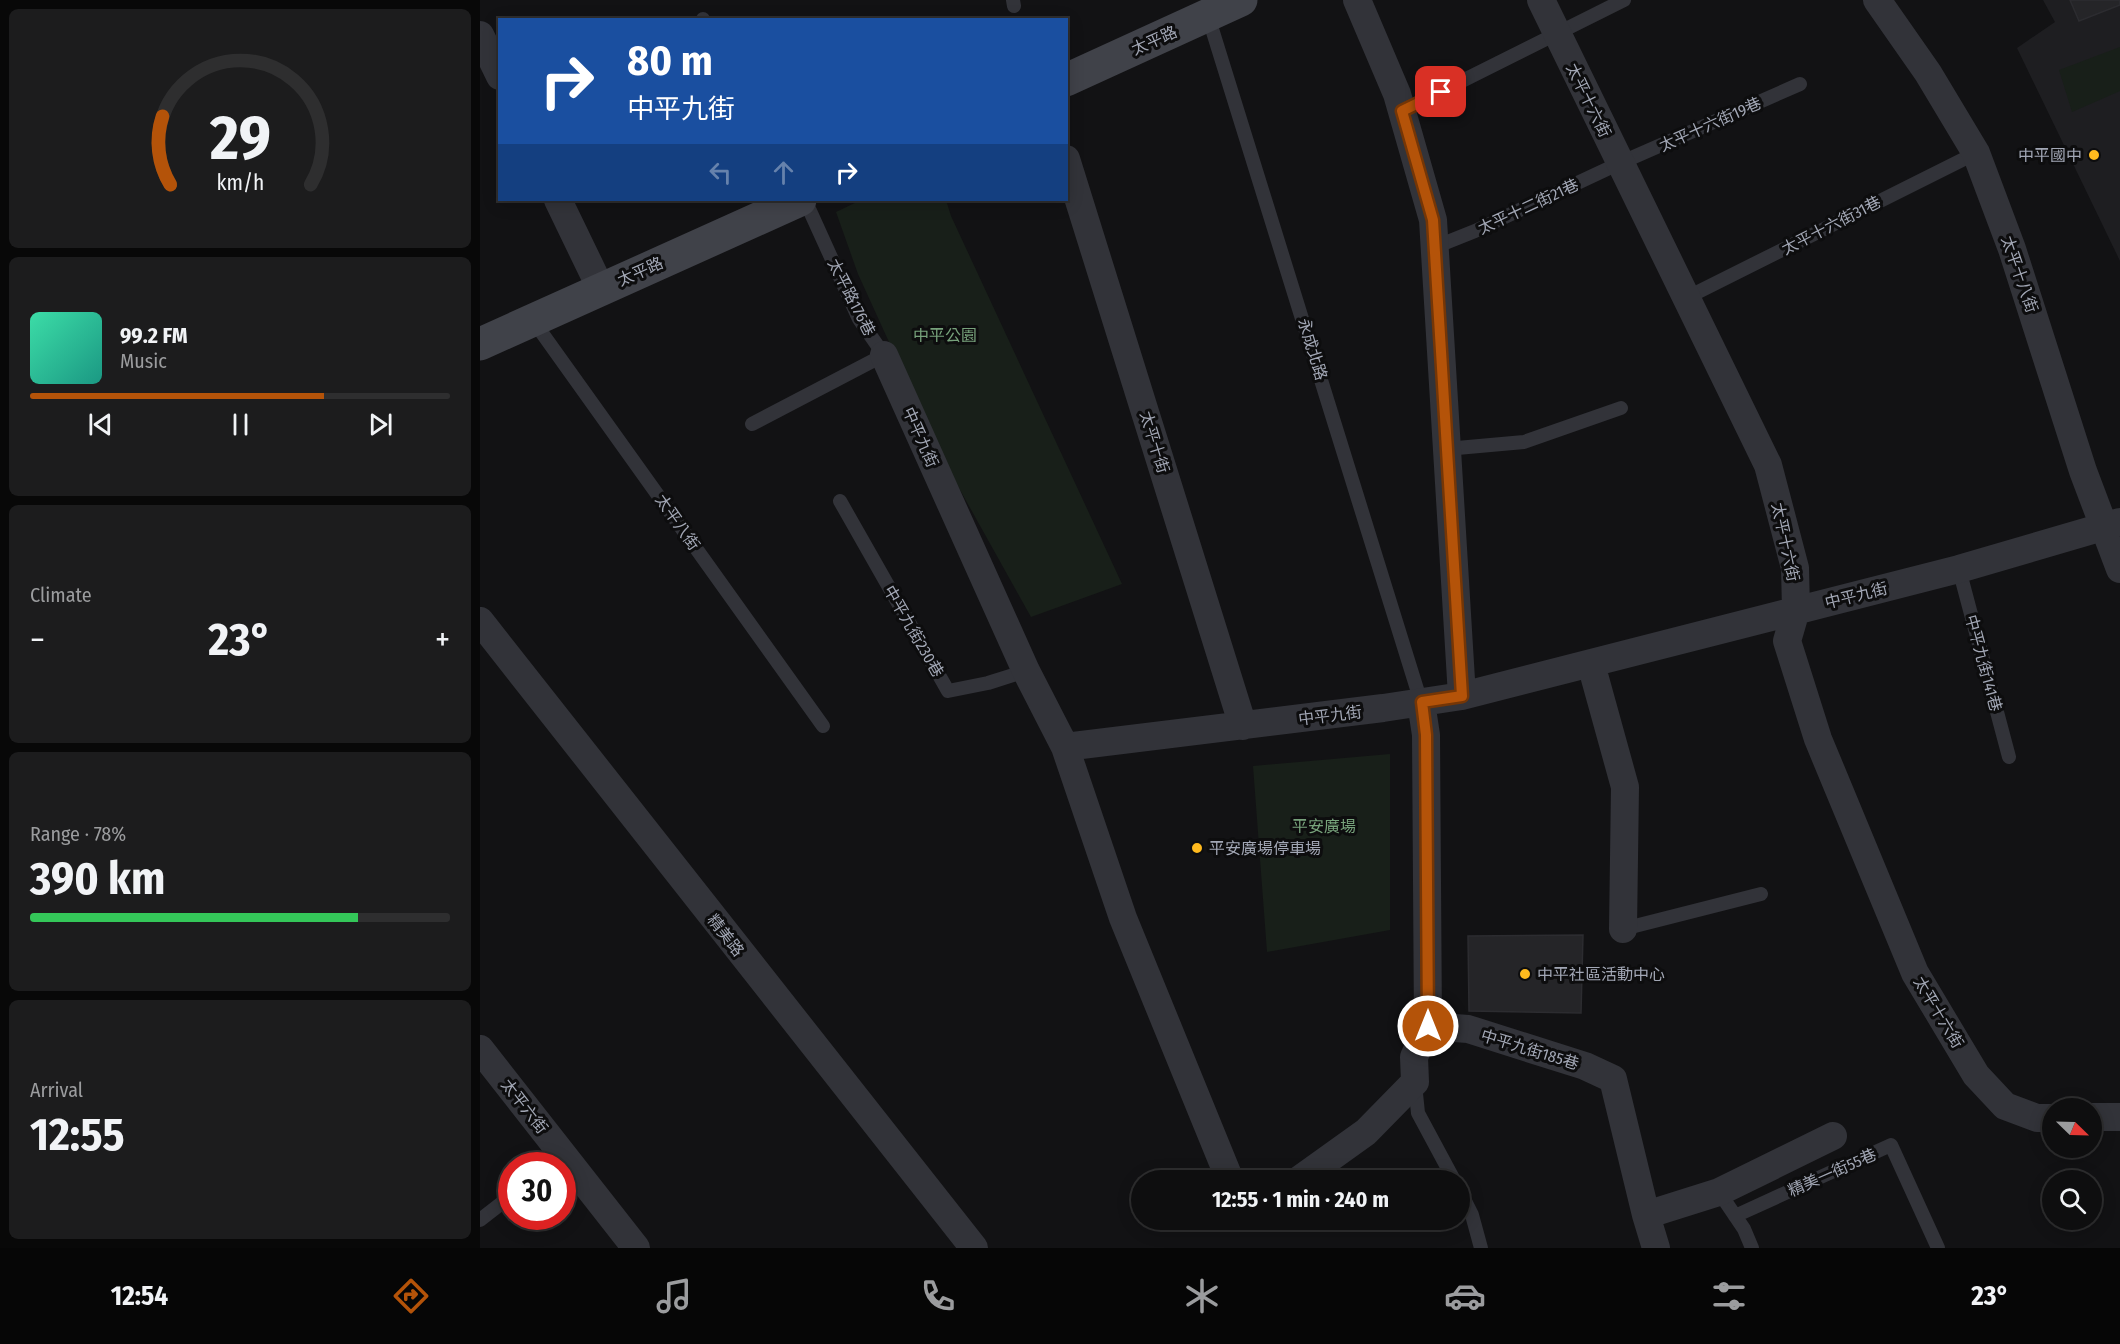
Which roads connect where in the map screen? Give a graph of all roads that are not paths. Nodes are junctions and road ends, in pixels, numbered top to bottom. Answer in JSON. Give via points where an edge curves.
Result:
{"nodes":[{"id":1,"x":1241,"y":0,"type":"edge"},
{"id":2,"x":1357,"y":0,"type":"edge"},
{"id":3,"x":1541,"y":0,"type":"edge"},
{"id":4,"x":1624,"y":0,"type":"edge"},
{"id":5,"x":1877,"y":0,"type":"edge"},
{"id":6,"x":1202,"y":8,"type":"edge"},
{"id":7,"x":1557,"y":34,"type":"junction"},
{"id":8,"x":480,"y":35,"type":"edge"},
{"id":9,"x":498,"y":72,"type":"edge"},
{"id":10,"x":1068,"y":79,"type":"edge"},
{"id":11,"x":1800,"y":84,"type":"dead end"},
{"id":12,"x":1402,"y":111,"type":"junction"},
{"id":13,"x":1976,"y":153,"type":"junction"},
{"id":14,"x":1620,"y":163,"type":"junction"},
{"id":15,"x":1068,"y":165,"type":"edge"},
{"id":16,"x":558,"y":201,"type":"edge"},
{"id":17,"x":798,"y":201,"type":"edge"},
{"id":18,"x":805,"y":201,"type":"edge"},
{"id":19,"x":1435,"y":246,"type":"junction"},
{"id":20,"x":601,"y":289,"type":"junction"},
{"id":21,"x":1686,"y":298,"type":"junction"},
{"id":22,"x":532,"y":319,"type":"junction"},
{"id":23,"x":480,"y":344,"type":"edge"},
{"id":24,"x":884,"y":355,"type":"junction"},
{"id":25,"x":1621,"y":408,"type":"dead end"},
{"id":26,"x":752,"y":424,"type":"dead end"},
{"id":27,"x":1446,"y":449,"type":"junction"},
{"id":28,"x":840,"y":501,"type":"dead end"},
{"id":29,"x":2112,"y":524,"type":"edge"},
{"id":30,"x":1959,"y":569,"type":"junction"},
{"id":31,"x":2120,"y":569,"type":"edge"},
{"id":32,"x":1796,"y":610,"type":"junction"},
{"id":33,"x":480,"y":621,"type":"edge"},
{"id":34,"x":1592,"y":664,"type":"junction"},
{"id":35,"x":1026,"y":672,"type":"junction"},
{"id":36,"x":1462,"y":696,"type":"junction"},
{"id":37,"x":1422,"y":702,"type":"junction"},
{"id":38,"x":823,"y":726,"type":"dead end"},
{"id":39,"x":1243,"y":726,"type":"junction"},
{"id":40,"x":1065,"y":747,"type":"junction"},
{"id":41,"x":2009,"y":757,"type":"dead end"},
{"id":42,"x":1761,"y":894,"type":"dead end"},
{"id":43,"x":1623,"y":929,"type":"joint"},
{"id":44,"x":1428,"y":1026,"type":"junction"},
{"id":45,"x":480,"y":1049,"type":"edge"},
{"id":46,"x":1415,"y":1082,"type":"junction"},
{"id":47,"x":2102,"y":1117,"type":"edge"},
{"id":48,"x":2120,"y":1117,"type":"edge"},
{"id":49,"x":2042,"y":1118,"type":"edge"},
{"id":50,"x":1833,"y":1136,"type":"dead end"},
{"id":51,"x":550,"y":1152,"type":"edge"},
{"id":52,"x":1226,"y":1170,"type":"edge"},
{"id":53,"x":1313,"y":1170,"type":"edge"},
{"id":54,"x":1449,"y":1170,"type":"edge"},
{"id":55,"x":576,"y":1183,"type":"edge"},
{"id":56,"x":1719,"y":1192,"type":"junction"},
{"id":57,"x":498,"y":1206,"type":"edge"},
{"id":58,"x":1470,"y":1211,"type":"edge"},
{"id":59,"x":1646,"y":1215,"type":"junction"},
{"id":60,"x":1735,"y":1216,"type":"junction"},
{"id":61,"x":480,"y":1220,"type":"edge"},
{"id":62,"x":636,"y":1248,"type":"edge"},
{"id":63,"x":974,"y":1248,"type":"edge"},
{"id":64,"x":1481,"y":1248,"type":"edge"},
{"id":65,"x":1656,"y":1248,"type":"edge"},
{"id":66,"x":1752,"y":1248,"type":"edge"},
{"id":67,"x":1938,"y":1248,"type":"edge"}],
"edges":[{"from":1,"to":6,"type":"street","name":"太平路"},
{"from":2,"to":12,"type":"street"},
{"from":3,"to":7,"type":"street","name":"太平十六街"},
{"from":4,"to":7,"type":"lane"},
{"from":5,"to":13,"type":"street","name":"太平十八街","via":[[1928,73]]},
{"from":6,"to":10,"type":"street","name":"太平路"},
{"from":6,"to":37,"type":"lane","name":"永成北路"},
{"from":7,"to":12,"type":"lane"},
{"from":7,"to":14,"type":"street","name":"太平十六街"},
{"from":8,"to":9,"type":"street"},
{"from":11,"to":14,"type":"lane","name":"太平十六街19巷"},
{"from":12,"to":19,"type":"street","via":[[1433,220]]},
{"from":13,"to":21,"type":"lane","name":"太平十六街31巷"},
{"from":13,"to":29,"type":"street","name":"太平十八街","via":[[2012,249],[2083,471]]},
{"from":14,"to":19,"type":"lane","name":"太平十二街21巷"},
{"from":14,"to":21,"type":"street","name":"太平十六街"},
{"from":15,"to":39,"type":"street","name":"太平十街"},
{"from":16,"to":20,"type":"street"},
{"from":17,"to":20,"type":"street","name":"太平路"},
{"from":18,"to":24,"type":"lane","name":"太平路176巷","via":[[859,319]]},
{"from":19,"to":27,"type":"street"},
{"from":20,"to":22,"type":"street","name":"太平路"},
{"from":21,"to":32,"type":"street","name":"太平十六街","via":[[1768,465],[1794,568]]},
{"from":22,"to":23,"type":"street","name":"太平路"},
{"from":22,"to":38,"type":"lane","name":"太平八街"},
{"from":24,"to":26,"type":"lane","name":"太平路176巷"},
{"from":24,"to":35,"type":"street","name":"中平九街"},
{"from":25,"to":27,"type":"lane","via":[[1524,441]]},
{"from":27,"to":36,"type":"street"},
{"from":28,"to":35,"type":"lane","name":"中平九街230巷","via":[[948,691]]},
{"from":29,"to":30,"type":"street","name":"中平九街"},
{"from":29,"to":31,"type":"street","name":"太平十八街"},
{"from":30,"to":32,"type":"street","name":"中平九街"},
{"from":30,"to":41,"type":"lane","name":"中平九街141巷"},
{"from":32,"to":34,"type":"street","name":"中平九街"},
{"from":32,"to":49,"type":"street","name":"太平十六街","via":[[1787,641],[1818,740],[1915,973],[1976,1075],[2005,1106]]},
{"from":33,"to":63,"type":"street","name":"精美路"},
{"from":34,"to":36,"type":"street","name":"中平九街"},
{"from":34,"to":43,"type":"street","via":[[1625,787]]},
{"from":35,"to":40,"type":"street","name":"中平九街"},
{"from":36,"to":37,"type":"street","name":"中平九街"},
{"from":37,"to":39,"type":"street","name":"中平九街"},
{"from":37,"to":44,"type":"street","via":[[1426,735]]},
{"from":39,"to":40,"type":"street","name":"中平九街"},
{"from":40,"to":52,"type":"street","name":"中平九街","via":[[1123,918]]},
{"from":42,"to":43,"type":"lane"},
{"from":44,"to":46,"type":"street","via":[[1414,1057]]},
{"from":44,"to":59,"type":"street","name":"中平九街185巷","via":[[1468,1029],[1585,1066],[1613,1079]]},
{"from":45,"to":51,"type":"street","name":"太平六街"},
{"from":46,"to":53,"type":"street","via":[[1366,1132]]},
{"from":46,"to":54,"type":"lane","via":[[1418,1113]]},
{"from":47,"to":48,"type":"street"},
{"from":50,"to":56,"type":"street"},
{"from":55,"to":62,"type":"street","name":"太平六街"},
{"from":56,"to":59,"type":"street"},
{"from":56,"to":60,"type":"lane"},
{"from":57,"to":61,"type":"lane"},
{"from":58,"to":64,"type":"lane"},
{"from":59,"to":65,"type":"street"},
{"from":60,"to":66,"type":"lane"},
{"from":60,"to":67,"type":"lane","name":"精美一街55巷","via":[[1891,1145]]}]}
